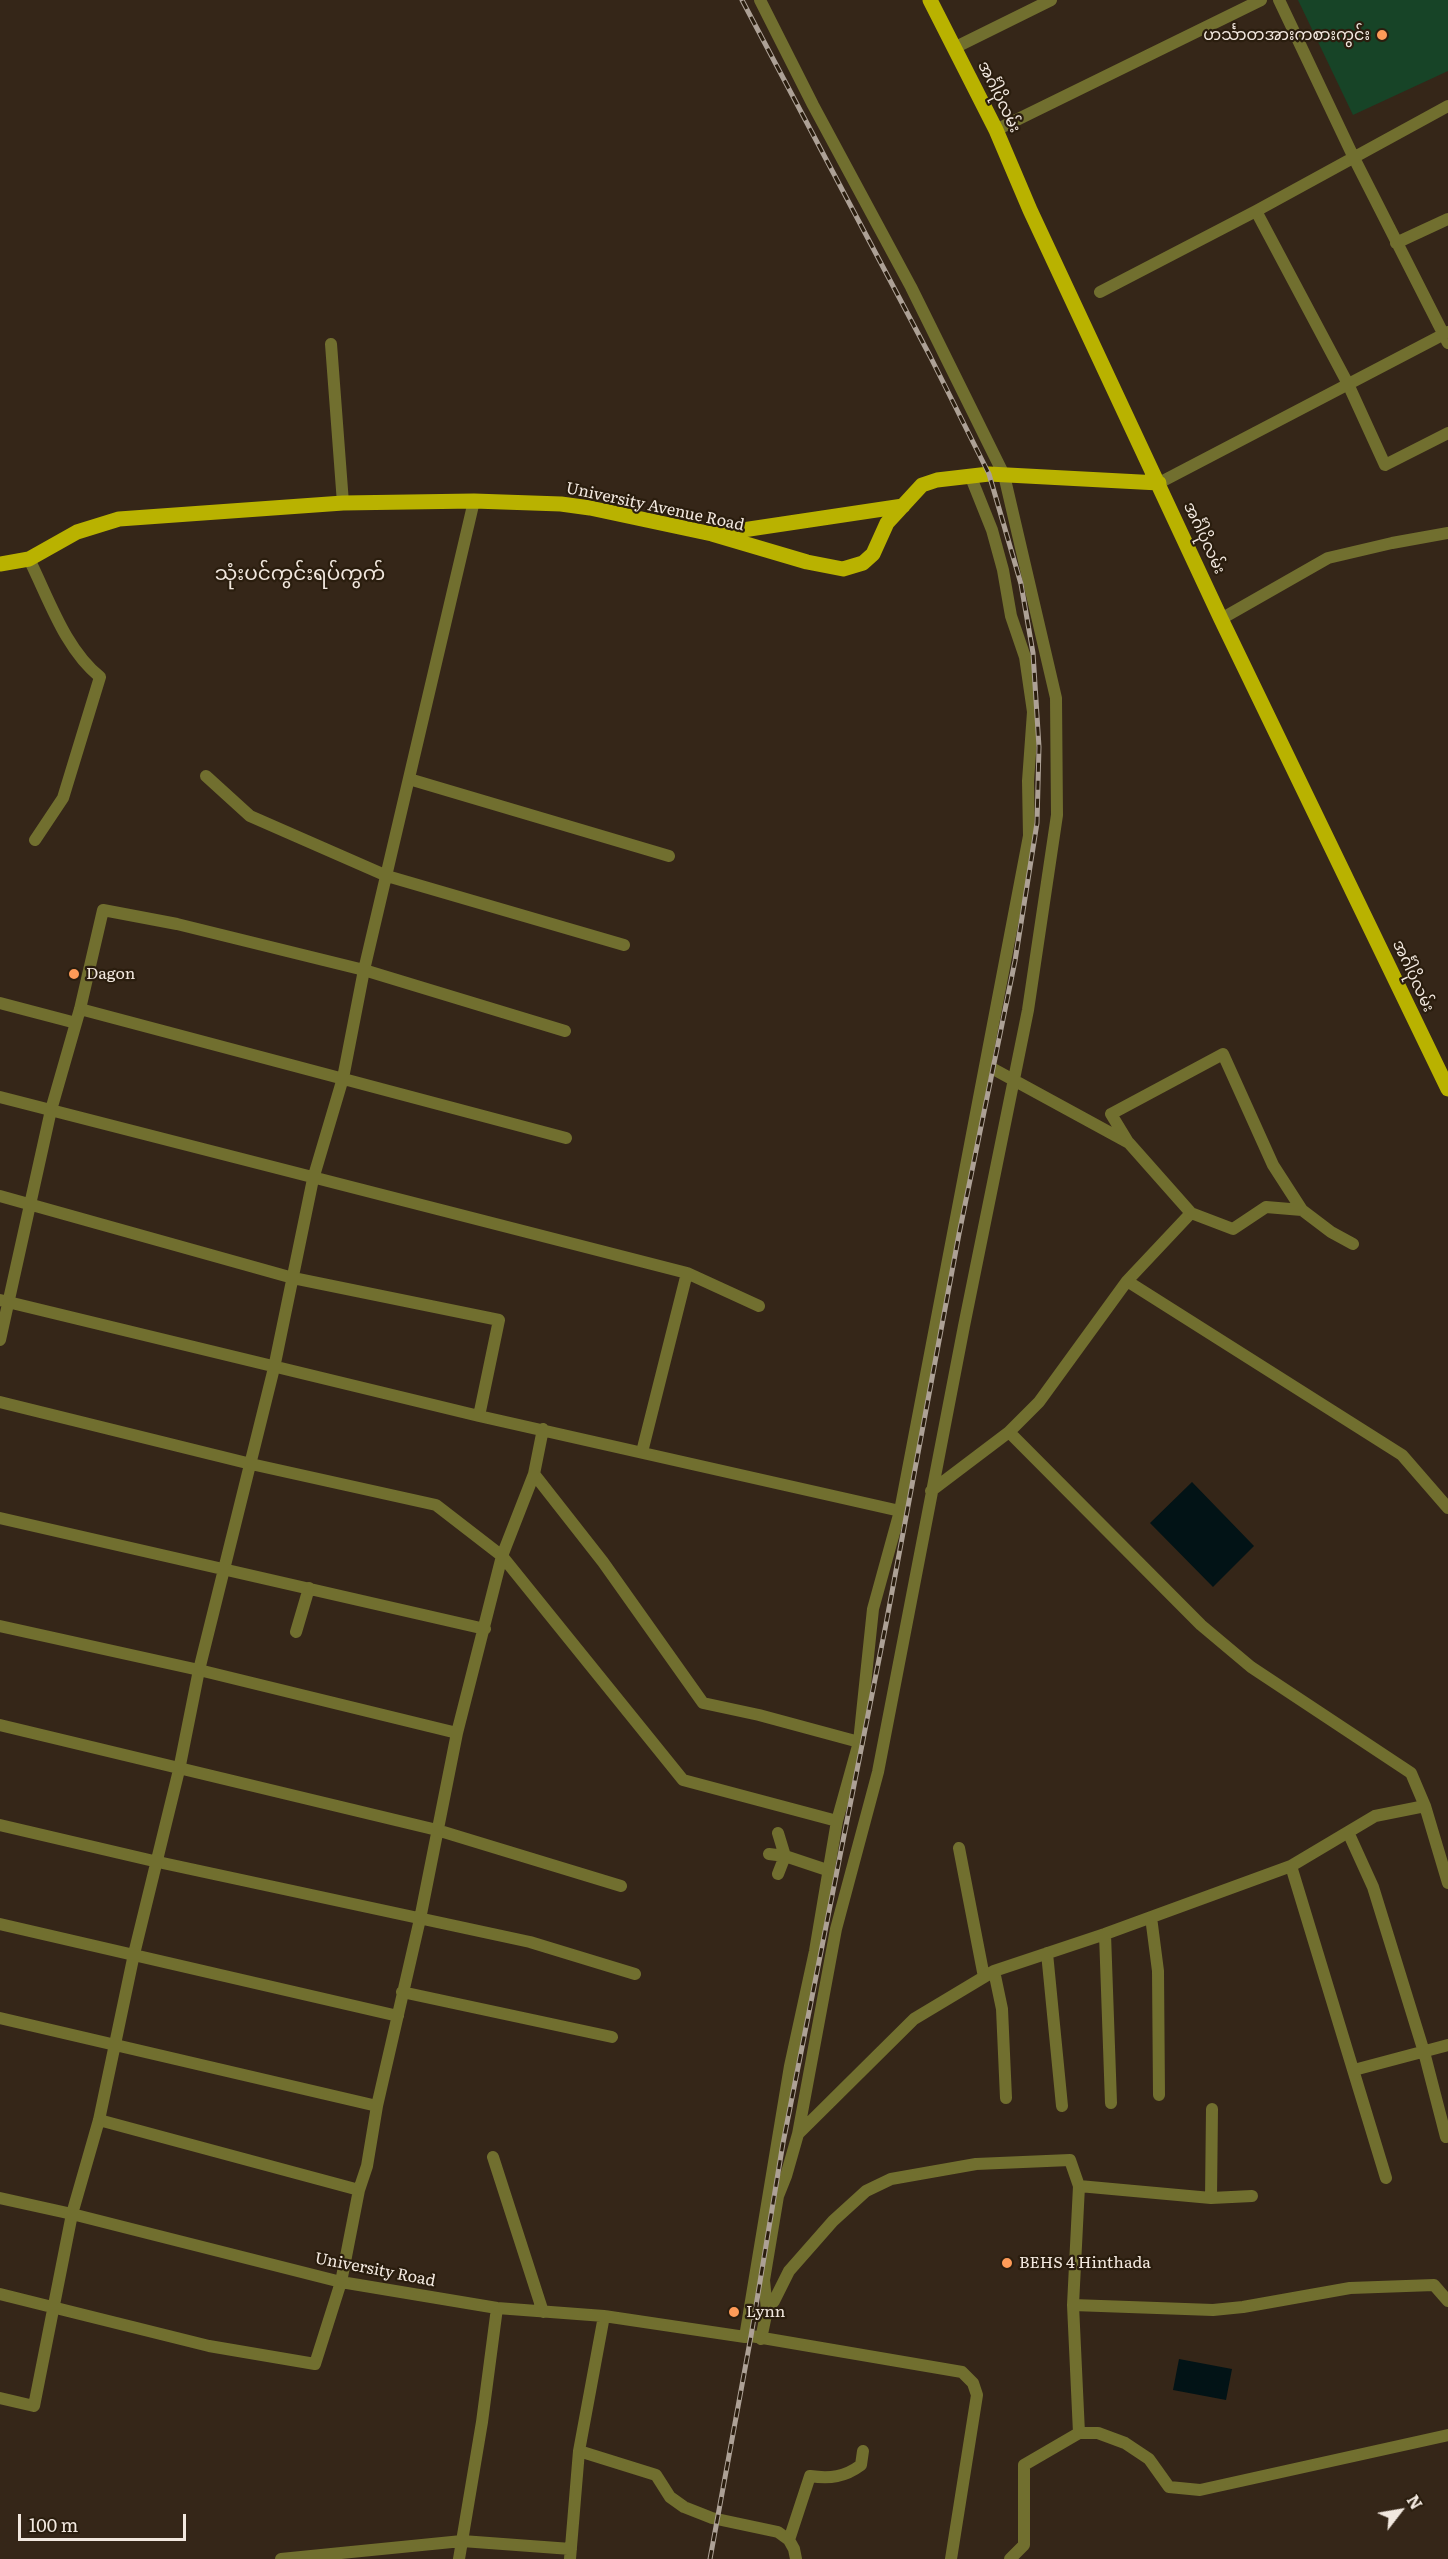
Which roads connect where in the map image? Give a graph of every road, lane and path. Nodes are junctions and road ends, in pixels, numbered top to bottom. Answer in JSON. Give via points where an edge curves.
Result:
{"nodes":[{"id":1,"x":760,"y":0,"type":"edge"},
{"id":2,"x":930,"y":0,"type":"edge"},
{"id":3,"x":1051,"y":0,"type":"edge"},
{"id":4,"x":1262,"y":0,"type":"edge"},
{"id":5,"x":1279,"y":0,"type":"edge"},
{"id":6,"x":954,"y":48,"type":"junction"},
{"id":7,"x":1448,"y":106,"type":"edge"},
{"id":8,"x":996,"y":130,"type":"junction"},
{"id":9,"x":1353,"y":156,"type":"junction"},
{"id":10,"x":1256,"y":211,"type":"junction"},
{"id":11,"x":1448,"y":219,"type":"edge"},
{"id":12,"x":1396,"y":243,"type":"junction"},
{"id":13,"x":1100,"y":292,"type":"dead end"},
{"id":14,"x":1447,"y":337,"type":"edge"},
{"id":15,"x":331,"y":344,"type":"dead end"},
{"id":16,"x":1348,"y":384,"type":"junction"},
{"id":17,"x":1448,"y":433,"type":"edge"},
{"id":18,"x":970,"y":475,"type":"junction"},
{"id":19,"x":1004,"y":475,"type":"junction"},
{"id":20,"x":1159,"y":483,"type":"junction"},
{"id":21,"x":474,"y":501,"type":"junction"},
{"id":22,"x":343,"y":503,"type":"junction"},
{"id":23,"x":903,"y":506,"type":"junction"},
{"id":24,"x":1448,"y":533,"type":"edge"},
{"id":25,"x":712,"y":534,"type":"junction"},
{"id":26,"x":29,"y":559,"type":"junction"},
{"id":27,"x":0,"y":564,"type":"edge"},
{"id":28,"x":1221,"y":619,"type":"junction"},
{"id":29,"x":206,"y":776,"type":"dead end"},
{"id":30,"x":409,"y":779,"type":"junction"},
{"id":31,"x":35,"y":840,"type":"dead end"},
{"id":32,"x":669,"y":856,"type":"dead end"},
{"id":33,"x":387,"y":876,"type":"junction"},
{"id":34,"x":624,"y":945,"type":"dead end"},
{"id":35,"x":364,"y":970,"type":"junction"},
{"id":36,"x":0,"y":1003,"type":"edge"},
{"id":37,"x":81,"y":1009,"type":"junction"},
{"id":38,"x":76,"y":1023,"type":"junction"},
{"id":39,"x":565,"y":1031,"type":"dead end"},
{"id":40,"x":986,"y":1065,"type":"junction"},
{"id":41,"x":343,"y":1078,"type":"junction"},
{"id":42,"x":1015,"y":1081,"type":"junction"},
{"id":43,"x":1448,"y":1089,"type":"edge"},
{"id":44,"x":0,"y":1097,"type":"edge"},
{"id":45,"x":51,"y":1110,"type":"junction"},
{"id":46,"x":566,"y":1138,"type":"dead end"},
{"id":47,"x":1130,"y":1143,"type":"junction"},
{"id":48,"x":313,"y":1179,"type":"junction"},
{"id":49,"x":0,"y":1196,"type":"edge"},
{"id":50,"x":31,"y":1204,"type":"junction"},
{"id":51,"x":1302,"y":1210,"type":"junction"},
{"id":52,"x":1191,"y":1213,"type":"junction"},
{"id":53,"x":1353,"y":1244,"type":"dead end"},
{"id":54,"x":687,"y":1273,"type":"junction"},
{"id":55,"x":294,"y":1278,"type":"junction"},
{"id":56,"x":1127,"y":1281,"type":"junction"},
{"id":57,"x":5,"y":1302,"type":"edge"},
{"id":58,"x":759,"y":1306,"type":"dead end"},
{"id":59,"x":0,"y":1340,"type":"edge"},
{"id":60,"x":274,"y":1368,"type":"junction"},
{"id":61,"x":0,"y":1402,"type":"edge"},
{"id":62,"x":479,"y":1416,"type":"junction"},
{"id":63,"x":543,"y":1429,"type":"junction"},
{"id":64,"x":1009,"y":1432,"type":"junction"},
{"id":65,"x":642,"y":1452,"type":"junction"},
{"id":66,"x":251,"y":1464,"type":"junction"},
{"id":67,"x":534,"y":1474,"type":"junction"},
{"id":68,"x":931,"y":1491,"type":"junction"},
{"id":69,"x":1448,"y":1508,"type":"edge"},
{"id":70,"x":900,"y":1511,"type":"junction"},
{"id":71,"x":0,"y":1518,"type":"edge"},
{"id":72,"x":502,"y":1556,"type":"junction"},
{"id":73,"x":225,"y":1569,"type":"junction"},
{"id":74,"x":309,"y":1588,"type":"junction"},
{"id":75,"x":0,"y":1626,"type":"edge"},
{"id":76,"x":485,"y":1629,"type":"junction"},
{"id":77,"x":296,"y":1632,"type":"dead end"},
{"id":78,"x":199,"y":1670,"type":"junction"},
{"id":79,"x":0,"y":1725,"type":"edge"},
{"id":80,"x":457,"y":1733,"type":"junction"},
{"id":81,"x":859,"y":1742,"type":"junction"},
{"id":82,"x":179,"y":1770,"type":"junction"},
{"id":83,"x":1425,"y":1806,"type":"junction"},
{"id":84,"x":837,"y":1821,"type":"junction"},
{"id":85,"x":0,"y":1824,"type":"edge"},
{"id":86,"x":437,"y":1830,"type":"junction"},
{"id":87,"x":1348,"y":1832,"type":"junction"},
{"id":88,"x":778,"y":1833,"type":"dead end"},
{"id":89,"x":959,"y":1848,"type":"dead end"},
{"id":90,"x":769,"y":1854,"type":"dead end"},
{"id":91,"x":785,"y":1856,"type":"junction"},
{"id":92,"x":158,"y":1862,"type":"junction"},
{"id":93,"x":1291,"y":1866,"type":"junction"},
{"id":94,"x":830,"y":1871,"type":"junction"},
{"id":95,"x":778,"y":1874,"type":"dead end"},
{"id":96,"x":1448,"y":1883,"type":"edge"},
{"id":97,"x":621,"y":1886,"type":"dead end"},
{"id":98,"x":1151,"y":1917,"type":"junction"},
{"id":99,"x":420,"y":1919,"type":"junction"},
{"id":100,"x":0,"y":1924,"type":"edge"},
{"id":101,"x":1105,"y":1934,"type":"junction"},
{"id":102,"x":1047,"y":1953,"type":"junction"},
{"id":103,"x":134,"y":1954,"type":"junction"},
{"id":104,"x":635,"y":1974,"type":"dead end"},
{"id":105,"x":989,"y":1974,"type":"junction"},
{"id":106,"x":402,"y":1992,"type":"junction"},
{"id":107,"x":398,"y":2016,"type":"junction"},
{"id":108,"x":0,"y":2018,"type":"edge"},
{"id":109,"x":612,"y":2037,"type":"dead end"},
{"id":110,"x":114,"y":2043,"type":"junction"},
{"id":111,"x":1448,"y":2045,"type":"edge"},
{"id":112,"x":1424,"y":2052,"type":"junction"},
{"id":113,"x":1354,"y":2070,"type":"junction"},
{"id":114,"x":1159,"y":2095,"type":"dead end"},
{"id":115,"x":1006,"y":2098,"type":"dead end"},
{"id":116,"x":1111,"y":2103,"type":"dead end"},
{"id":117,"x":377,"y":2106,"type":"junction"},
{"id":118,"x":1062,"y":2106,"type":"dead end"},
{"id":119,"x":1212,"y":2109,"type":"dead end"},
{"id":120,"x":99,"y":2120,"type":"junction"},
{"id":121,"x":798,"y":2134,"type":"junction"},
{"id":122,"x":1446,"y":2137,"type":"dead end"},
{"id":123,"x":493,"y":2157,"type":"dead end"},
{"id":124,"x":1386,"y":2178,"type":"dead end"},
{"id":125,"x":1079,"y":2186,"type":"junction"},
{"id":126,"x":359,"y":2190,"type":"junction"},
{"id":127,"x":1252,"y":2196,"type":"dead end"},
{"id":128,"x":0,"y":2198,"type":"edge"},
{"id":129,"x":1211,"y":2198,"type":"junction"},
{"id":130,"x":72,"y":2214,"type":"junction"},
{"id":131,"x":341,"y":2282,"type":"junction"},
{"id":132,"x":0,"y":2294,"type":"edge"},
{"id":133,"x":1448,"y":2301,"type":"edge"},
{"id":134,"x":1073,"y":2305,"type":"junction"},
{"id":135,"x":52,"y":2306,"type":"junction"},
{"id":136,"x":497,"y":2308,"type":"junction"},
{"id":137,"x":767,"y":2310,"type":"junction"},
{"id":138,"x":543,"y":2312,"type":"junction"},
{"id":139,"x":604,"y":2316,"type":"junction"},
{"id":140,"x":752,"y":2338,"type":"junction"},
{"id":141,"x":0,"y":2398,"type":"edge"},
{"id":142,"x":1079,"y":2433,"type":"junction"},
{"id":143,"x":1448,"y":2435,"type":"edge"},
{"id":144,"x":579,"y":2451,"type":"junction"},
{"id":145,"x":862,"y":2451,"type":"dead end"},
{"id":146,"x":789,"y":2540,"type":"junction"},
{"id":147,"x":462,"y":2541,"type":"junction"},
{"id":148,"x":571,"y":2554,"type":"edge"},
{"id":149,"x":281,"y":2559,"type":"edge"},
{"id":150,"x":459,"y":2559,"type":"edge"},
{"id":151,"x":796,"y":2559,"type":"edge"},
{"id":152,"x":951,"y":2559,"type":"edge"},
{"id":153,"x":1010,"y":2559,"type":"edge"}],
"edges":[{"from":1,"to":19,"type":"street","via":[[911,287]]},
{"from":2,"to":6,"type":"main road","name":"အင်္ဂါပိုလမ်း"},
{"from":3,"to":6,"type":"street"},
{"from":4,"to":8,"type":"street"},
{"from":5,"to":9,"type":"street"},
{"from":6,"to":8,"type":"main road","name":"အင်္ဂါပိုလမ်း"},
{"from":7,"to":9,"type":"street"},
{"from":8,"to":20,"type":"main road","name":"အင်္ဂါပိုလမ်း"},
{"from":9,"to":10,"type":"street"},
{"from":9,"to":12,"type":"street"},
{"from":10,"to":13,"type":"street"},
{"from":10,"to":16,"type":"street"},
{"from":11,"to":12,"type":"street"},
{"from":12,"to":14,"type":"street"},
{"from":14,"to":16,"type":"street"},
{"from":15,"to":22,"type":"street"},
{"from":16,"to":17,"type":"street","via":[[1385,465]]},
{"from":16,"to":20,"type":"street"},
{"from":18,"to":19,"type":"main road","name":"University Avenue Road"},
{"from":18,"to":23,"type":"main road","name":"University Avenue Road","via":[[922,484]]},
{"from":18,"to":40,"type":"street","via":[[1003,570],[1011,616],[1025,657],[1033,712],[1029,836]]},
{"from":19,"to":20,"type":"main road","name":"University Avenue Road"},
{"from":19,"to":42,"type":"street","via":[[1056,699],[1058,814]]},
{"from":20,"to":28,"type":"main road","name":"အင်္ဂါပိုလမ်း"},
{"from":21,"to":22,"type":"main road","name":"University Avenue Road"},
{"from":21,"to":25,"type":"main road","name":"University Avenue Road","via":[[580,507]]},
{"from":21,"to":30,"type":"street"},
{"from":22,"to":26,"type":"main road","name":"University Avenue Road","via":[[118,519],[77,532]]},
{"from":23,"to":25,"type":"main road"},
{"from":23,"to":25,"type":"main road","name":"University Avenue Road","via":[[886,523],[873,554],[853,568],[807,562]]},
{"from":24,"to":28,"type":"street","via":[[1328,558]]},
{"from":26,"to":27,"type":"main road","name":"University Avenue Road"},
{"from":26,"to":31,"type":"street","via":[[73,646],[100,678],[63,798]]},
{"from":28,"to":43,"type":"main road","name":"အင်္ဂါပိုလမ်း"},
{"from":29,"to":33,"type":"street","via":[[250,816]]},
{"from":30,"to":32,"type":"street"},
{"from":30,"to":33,"type":"street"},
{"from":33,"to":34,"type":"street"},
{"from":33,"to":35,"type":"street"},
{"from":35,"to":37,"type":"street","via":[[103,910]]},
{"from":35,"to":39,"type":"street"},
{"from":35,"to":41,"type":"street"},
{"from":36,"to":38,"type":"street"},
{"from":37,"to":38,"type":"street"},
{"from":37,"to":41,"type":"street"},
{"from":38,"to":45,"type":"street"},
{"from":40,"to":42,"type":"street"},
{"from":40,"to":70,"type":"street"},
{"from":41,"to":46,"type":"street"},
{"from":41,"to":48,"type":"street"},
{"from":42,"to":47,"type":"street"},
{"from":42,"to":68,"type":"street"},
{"from":44,"to":45,"type":"street"},
{"from":45,"to":48,"type":"street"},
{"from":45,"to":50,"type":"street"},
{"from":47,"to":51,"type":"street","via":[[1111,1114],[1223,1054],[1273,1165]]},
{"from":47,"to":52,"type":"street"},
{"from":48,"to":54,"type":"street"},
{"from":48,"to":55,"type":"street"},
{"from":49,"to":50,"type":"street"},
{"from":50,"to":55,"type":"street"},
{"from":50,"to":57,"type":"street"},
{"from":51,"to":52,"type":"street","via":[[1266,1207],[1233,1229]]},
{"from":51,"to":53,"type":"street"},
{"from":52,"to":56,"type":"street"},
{"from":54,"to":58,"type":"street"},
{"from":54,"to":65,"type":"street"},
{"from":55,"to":60,"type":"street"},
{"from":55,"to":62,"type":"street","via":[[499,1320]]},
{"from":56,"to":64,"type":"street","via":[[1046,1393]]},
{"from":56,"to":69,"type":"street","via":[[1402,1455]]},
{"from":57,"to":59,"type":"street"},
{"from":57,"to":60,"type":"street"},
{"from":60,"to":62,"type":"street"},
{"from":60,"to":66,"type":"street"},
{"from":61,"to":66,"type":"street"},
{"from":62,"to":63,"type":"street"},
{"from":63,"to":65,"type":"street"},
{"from":63,"to":67,"type":"street"},
{"from":64,"to":68,"type":"street"},
{"from":64,"to":83,"type":"street","via":[[1202,1625],[1251,1668],[1412,1773]]},
{"from":65,"to":70,"type":"street"},
{"from":66,"to":72,"type":"street","via":[[436,1505]]},
{"from":66,"to":73,"type":"street"},
{"from":67,"to":72,"type":"street"},
{"from":67,"to":81,"type":"street","via":[[603,1562],[703,1703]]},
{"from":68,"to":121,"type":"street","via":[[878,1772],[836,1929]]},
{"from":70,"to":81,"type":"street","via":[[873,1609]]},
{"from":71,"to":73,"type":"street"},
{"from":72,"to":76,"type":"street"},
{"from":72,"to":84,"type":"street","via":[[683,1780]]},
{"from":73,"to":74,"type":"street"},
{"from":73,"to":78,"type":"street"},
{"from":74,"to":76,"type":"street"},
{"from":74,"to":77,"type":"street"},
{"from":75,"to":78,"type":"street"},
{"from":76,"to":80,"type":"street"},
{"from":78,"to":80,"type":"street"},
{"from":78,"to":82,"type":"street"},
{"from":79,"to":82,"type":"street"},
{"from":80,"to":86,"type":"street"},
{"from":81,"to":84,"type":"street"},
{"from":82,"to":86,"type":"street"},
{"from":82,"to":92,"type":"street"},
{"from":83,"to":87,"type":"street","via":[[1375,1816]]},
{"from":83,"to":96,"type":"street"},
{"from":84,"to":94,"type":"street"},
{"from":85,"to":92,"type":"street"},
{"from":86,"to":97,"type":"street"},
{"from":86,"to":99,"type":"street"},
{"from":87,"to":93,"type":"street"},
{"from":87,"to":112,"type":"street","via":[[1373,1887]]},
{"from":88,"to":91,"type":"street"},
{"from":89,"to":105,"type":"street"},
{"from":90,"to":91,"type":"street"},
{"from":91,"to":94,"type":"street"},
{"from":91,"to":95,"type":"street"},
{"from":92,"to":99,"type":"street"},
{"from":92,"to":103,"type":"street"},
{"from":93,"to":98,"type":"street"},
{"from":93,"to":113,"type":"street"},
{"from":94,"to":140,"type":"street","via":[[774,2151]]},
{"from":98,"to":101,"type":"street"},
{"from":98,"to":114,"type":"street","via":[[1158,1971]]},
{"from":99,"to":104,"type":"street","via":[[530,1942]]},
{"from":99,"to":106,"type":"street"},
{"from":100,"to":103,"type":"street"},
{"from":101,"to":102,"type":"street"},
{"from":101,"to":116,"type":"street"},
{"from":102,"to":105,"type":"street"},
{"from":102,"to":118,"type":"street"},
{"from":103,"to":107,"type":"street"},
{"from":103,"to":110,"type":"street"},
{"from":105,"to":115,"type":"street","via":[[1002,2009]]},
{"from":105,"to":121,"type":"street","via":[[914,2019]]},
{"from":106,"to":107,"type":"street"},
{"from":106,"to":109,"type":"street"},
{"from":107,"to":117,"type":"street"},
{"from":108,"to":110,"type":"street"},
{"from":110,"to":117,"type":"street"},
{"from":110,"to":120,"type":"street"},
{"from":111,"to":112,"type":"street"},
{"from":112,"to":113,"type":"street"},
{"from":112,"to":122,"type":"street"},
{"from":113,"to":124,"type":"street"},
{"from":117,"to":126,"type":"street","via":[[368,2166]]},
{"from":119,"to":129,"type":"street"},
{"from":120,"to":126,"type":"street"},
{"from":120,"to":130,"type":"street"},
{"from":121,"to":137,"type":"street","via":[[778,2196],[764,2280]]},
{"from":123,"to":138,"type":"street"},
{"from":125,"to":129,"type":"street"},
{"from":125,"to":134,"type":"street"},
{"from":125,"to":137,"type":"street","via":[[1070,2160],[976,2164],[891,2179],[866,2191],[832,2221],[789,2271]]},
{"from":126,"to":131,"type":"street"},
{"from":127,"to":129,"type":"street"},
{"from":128,"to":130,"type":"street","name":"University Road"},
{"from":130,"to":131,"type":"street","name":"University Road"},
{"from":130,"to":135,"type":"street"},
{"from":131,"to":135,"type":"street","via":[[315,2364],[209,2346]]},
{"from":131,"to":136,"type":"street","name":"University Road"},
{"from":132,"to":135,"type":"street"},
{"from":133,"to":134,"type":"street","via":[[1434,2284],[1350,2288],[1213,2310]]},
{"from":134,"to":142,"type":"street"},
{"from":135,"to":141,"type":"street","via":[[34,2406]]},
{"from":136,"to":138,"type":"street","name":"University Road"},
{"from":136,"to":147,"type":"street"},
{"from":137,"to":140,"type":"street"},
{"from":138,"to":139,"type":"street","name":"University Road"},
{"from":139,"to":140,"type":"street","name":"University Road"},
{"from":139,"to":144,"type":"street"},
{"from":140,"to":152,"type":"street","name":"University Road","via":[[962,2372],[973,2383],[976,2412]]},
{"from":142,"to":143,"type":"street","via":[[1098,2433],[1125,2442],[1149,2459],[1169,2487],[1200,2490]]},
{"from":142,"to":153,"type":"street","via":[[1024,2465],[1024,2545]]},
{"from":144,"to":146,"type":"street","via":[[656,2475],[670,2497],[684,2507],[712,2518],[778,2532]]},
{"from":144,"to":148,"type":"street"},
{"from":145,"to":146,"type":"street","via":[[861,2465],[841,2476],[810,2476]]},
{"from":146,"to":151,"type":"street"},
{"from":147,"to":148,"type":"street"},
{"from":147,"to":149,"type":"street"},
{"from":147,"to":150,"type":"street"}]}
